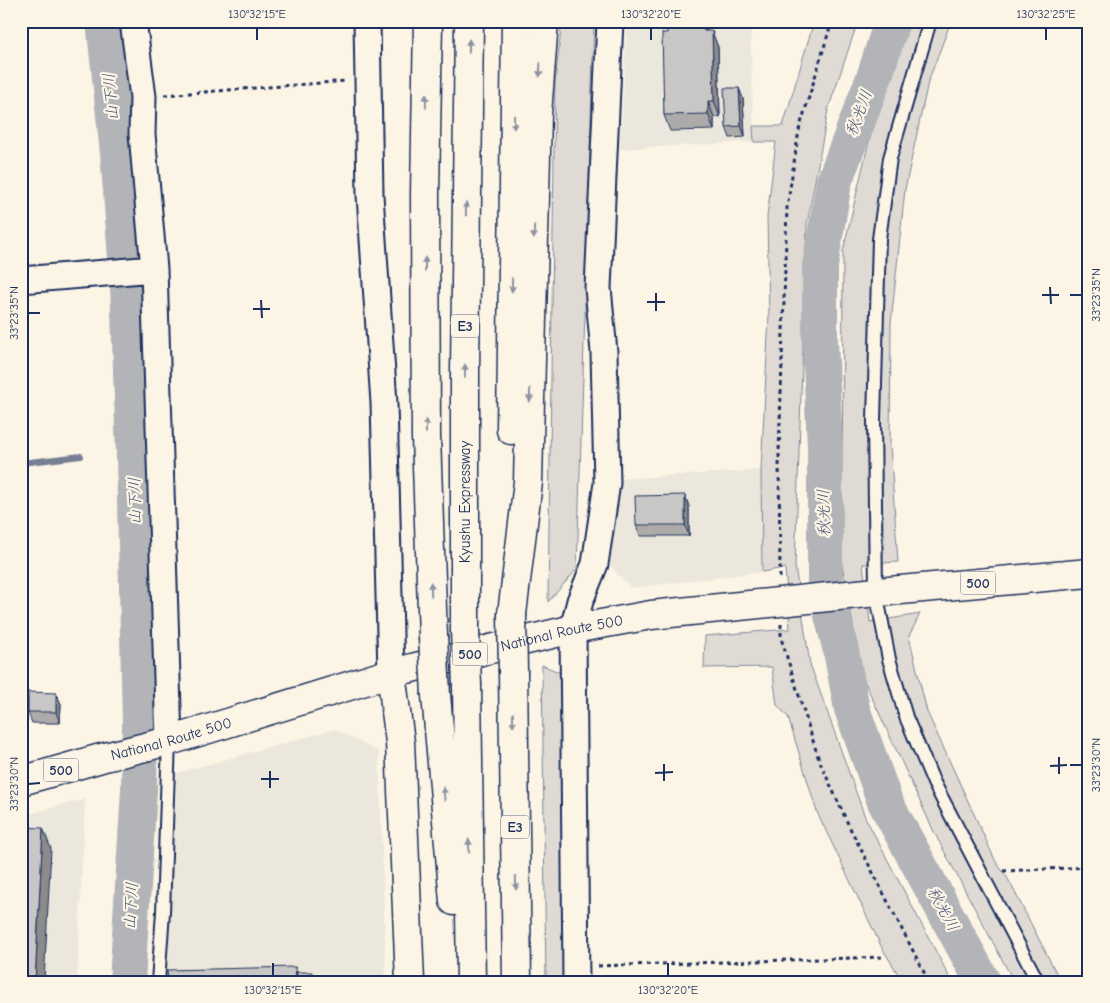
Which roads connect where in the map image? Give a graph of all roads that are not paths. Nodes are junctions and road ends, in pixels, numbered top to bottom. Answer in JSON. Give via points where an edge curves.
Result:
{"nodes":[{"id":1,"x":133,"y":21,"type":"edge"},
{"id":2,"x":367,"y":21,"type":"edge"},
{"id":3,"x":428,"y":21,"type":"edge"},
{"id":4,"x":469,"y":21,"type":"edge"},
{"id":5,"x":516,"y":21,"type":"edge"},
{"id":6,"x":544,"y":21,"type":"edge"},
{"id":7,"x":610,"y":21,"type":"edge"},
{"id":8,"x":930,"y":21,"type":"edge"},
{"id":9,"x":151,"y":269,"type":"junction"},
{"id":10,"x":21,"y":280,"type":"edge"},
{"id":11,"x":1089,"y":573,"type":"edge"},
{"id":12,"x":871,"y":593,"type":"junction"},
{"id":13,"x":512,"y":614,"type":"junction"},
{"id":14,"x":573,"y":629,"type":"junction"},
{"id":15,"x":392,"y":673,"type":"junction"},
{"id":16,"x":164,"y":742,"type":"junction"},
{"id":17,"x":21,"y":782,"type":"edge"},
{"id":18,"x":576,"y":974,"type":"edge"},
{"id":19,"x":158,"y":982,"type":"edge"},
{"id":20,"x":410,"y":982,"type":"edge"},
{"id":21,"x":461,"y":982,"type":"edge"},
{"id":22,"x":471,"y":982,"type":"edge"},
{"id":23,"x":517,"y":982,"type":"edge"},
{"id":24,"x":1038,"y":982,"type":"edge"}],
"edges":[{"from":1,"to":9,"type":"street","via":[[143,97],[142,134]]},
{"from":2,"to":15,"type":"street","via":[[370,195],[384,403]]},
{"from":21,"to":3,"type":"main road","one_way":true,"bridge":true,"via":[[436,695],[426,437]]},
{"from":22,"to":4,"type":"main road","name":"Kyushu Expressway","number":"E3","one_way":true,"bridge":true,"via":[[465,371]]},
{"from":5,"to":13,"type":"main road","number":"E3","one_way":true,"via":[[511,366]]},
{"from":6,"to":13,"type":"main road","one_way":true,"via":[[537,114],[528,482]]},
{"from":7,"to":14,"type":"street","via":[[598,288],[604,352],[607,483],[595,564]]},
{"from":8,"to":12,"type":"lane","via":[[890,158],[879,239]]},
{"from":9,"to":10,"type":"street"},
{"from":9,"to":16,"type":"street"},
{"from":11,"to":12,"type":"main road","name":"National Route 500","number":"500"},
{"from":12,"to":14,"type":"main road","name":"National Route 500","number":"500","via":[[651,615]]},
{"from":12,"to":24,"type":"lane","via":[[910,725],[934,784]]},
{"from":13,"to":23,"type":"main road","number":"E3","one_way":true,"bridge":true},
{"from":14,"to":15,"type":"main road","name":"National Route 500","number":"500"},
{"from":14,"to":18,"type":"street"},
{"from":15,"to":16,"type":"main road","name":"National Route 500","number":"500"},
{"from":15,"to":20,"type":"main road","via":[[400,742]]},
{"from":16,"to":17,"type":"main road","name":"National Route 500","number":"500"},
{"from":16,"to":19,"type":"lane","via":[[163,912]]}]}
